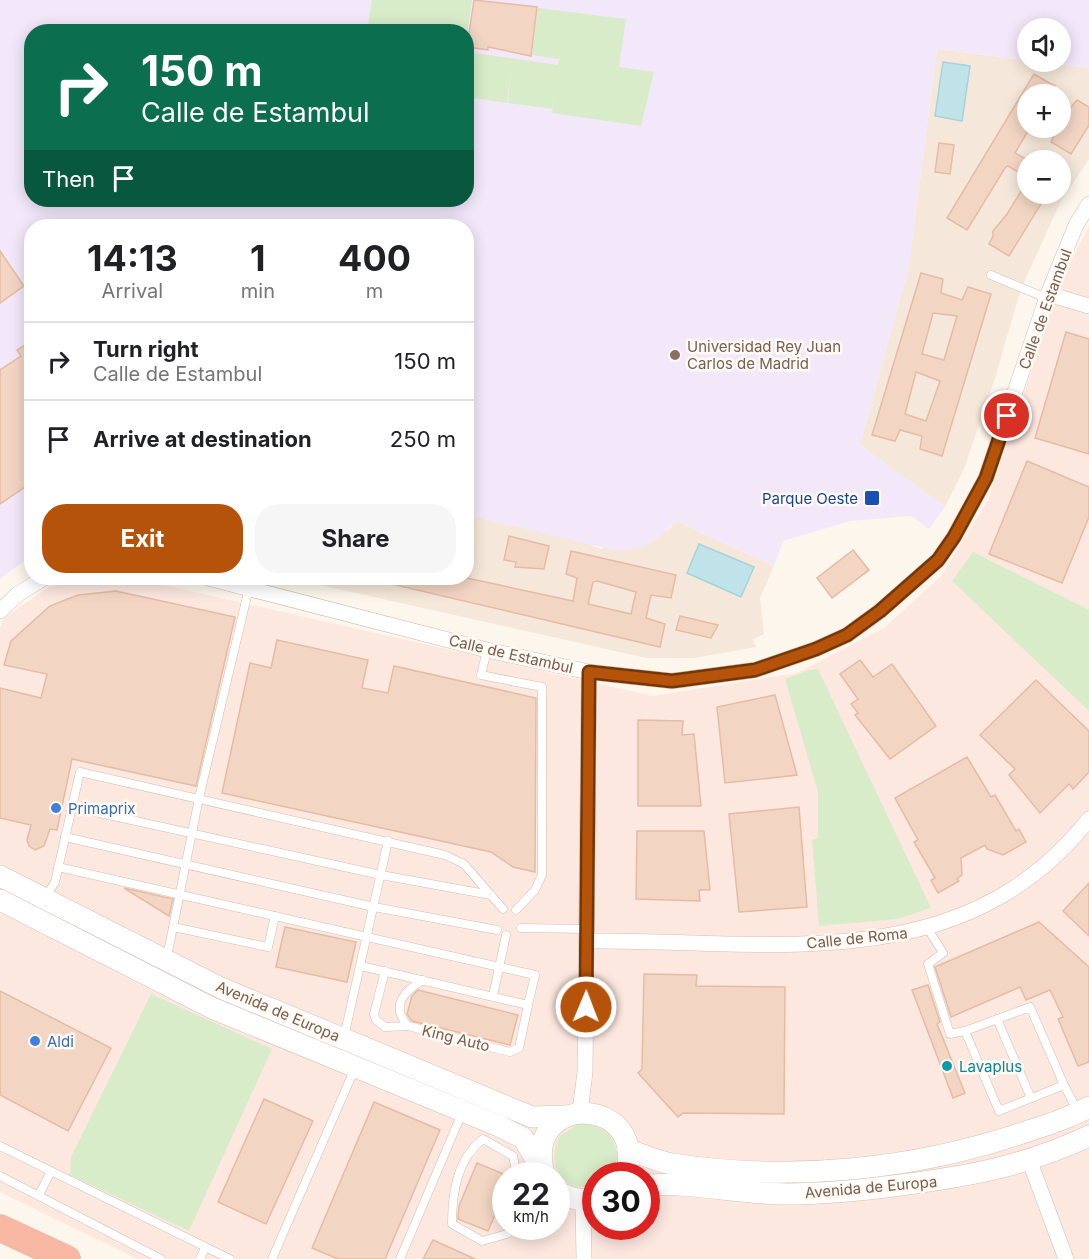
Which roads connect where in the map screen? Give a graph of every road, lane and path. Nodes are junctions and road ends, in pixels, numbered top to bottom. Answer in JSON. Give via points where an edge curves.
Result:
{"nodes":[{"id":1,"x":1089,"y":204,"type":"edge"},
{"id":2,"x":991,"y":275,"type":"dead end"},
{"id":3,"x":1047,"y":296,"type":"junction"},
{"id":4,"x":1089,"y":306,"type":"edge"},
{"id":5,"x":33,"y":585,"type":"edge"},
{"id":6,"x":240,"y":585,"type":"edge"},
{"id":7,"x":249,"y":587,"type":"junction"},
{"id":8,"x":0,"y":611,"type":"edge"},
{"id":9,"x":487,"y":650,"type":"junction"},
{"id":10,"x":589,"y":672,"type":"junction"},
{"id":11,"x":199,"y":798,"type":"junction"},
{"id":12,"x":72,"y":807,"type":"junction"},
{"id":13,"x":1089,"y":819,"type":"edge"},
{"id":14,"x":192,"y":833,"type":"junction"},
{"id":15,"x":65,"y":837,"type":"junction"},
{"id":16,"x":388,"y":841,"type":"junction"},
{"id":17,"x":186,"y":864,"type":"junction"},
{"id":18,"x":58,"y":867,"type":"junction"},
{"id":19,"x":381,"y":874,"type":"junction"},
{"id":20,"x":0,"y":876,"type":"edge"},
{"id":21,"x":491,"y":894,"type":"junction"},
{"id":22,"x":179,"y":896,"type":"junction"},
{"id":23,"x":44,"y":899,"type":"junction"},
{"id":24,"x":0,"y":900,"type":"edge"},
{"id":25,"x":374,"y":907,"type":"junction"},
{"id":26,"x":503,"y":909,"type":"dead end"},
{"id":27,"x":516,"y":910,"type":"dead end"},
{"id":28,"x":275,"y":916,"type":"junction"},
{"id":29,"x":173,"y":927,"type":"junction"},
{"id":30,"x":521,"y":928,"type":"dead end"},
{"id":31,"x":928,"y":928,"type":"junction"},
{"id":32,"x":497,"y":930,"type":"dead end"},
{"id":33,"x":506,"y":935,"type":"dead end"},
{"id":34,"x":587,"y":935,"type":"junction"},
{"id":35,"x":369,"y":936,"type":"junction"},
{"id":36,"x":166,"y":960,"type":"junction"},
{"id":37,"x":500,"y":965,"type":"junction"},
{"id":38,"x":361,"y":966,"type":"junction"},
{"id":39,"x":385,"y":972,"type":"junction"},
{"id":40,"x":423,"y":980,"type":"junction"},
{"id":41,"x":494,"y":996,"type":"junction"},
{"id":42,"x":528,"y":1005,"type":"junction"},
{"id":43,"x":997,"y":1019,"type":"junction"},
{"id":44,"x":408,"y":1026,"type":"junction"},
{"id":45,"x":965,"y":1031,"type":"junction"},
{"id":46,"x":344,"y":1039,"type":"junction"},
{"id":47,"x":355,"y":1067,"type":"junction"},
{"id":48,"x":1064,"y":1085,"type":"junction"},
{"id":49,"x":1031,"y":1098,"type":"junction"},
{"id":50,"x":1084,"y":1110,"type":"edge"},
{"id":51,"x":462,"y":1111,"type":"junction"},
{"id":52,"x":573,"y":1114,"type":"junction"},
{"id":53,"x":1089,"y":1136,"type":"edge"},
{"id":54,"x":0,"y":1146,"type":"edge"},
{"id":55,"x":628,"y":1150,"type":"junction"},
{"id":56,"x":1030,"y":1161,"type":"junction"},
{"id":57,"x":514,"y":1162,"type":"edge"},
{"id":58,"x":537,"y":1162,"type":"edge"},
{"id":59,"x":543,"y":1162,"type":"edge"},
{"id":60,"x":627,"y":1162,"type":"edge"},
{"id":61,"x":50,"y":1173,"type":"junction"},
{"id":62,"x":0,"y":1176,"type":"edge"},
{"id":63,"x":660,"y":1184,"type":"edge"},
{"id":64,"x":39,"y":1195,"type":"junction"},
{"id":65,"x":0,"y":1228,"type":"edge"},
{"id":66,"x":492,"y":1239,"type":"edge"},
{"id":67,"x":586,"y":1240,"type":"edge"},
{"id":68,"x":205,"y":1248,"type":"junction"},
{"id":69,"x":67,"y":1259,"type":"edge"},
{"id":70,"x":161,"y":1259,"type":"edge"},
{"id":71,"x":200,"y":1259,"type":"edge"},
{"id":72,"x":230,"y":1259,"type":"edge"},
{"id":73,"x":272,"y":1259,"type":"edge"},
{"id":74,"x":400,"y":1259,"type":"edge"},
{"id":75,"x":584,"y":1259,"type":"edge"},
{"id":76,"x":1066,"y":1259,"type":"edge"}],
"edges":[{"from":1,"to":3,"type":"street","name":"Calle de Estambul","via":[[1076,225]]},
{"from":2,"to":3,"type":"lane"},
{"from":3,"to":4,"type":"street"},
{"from":3,"to":10,"type":"street","name":"Calle de Estambul","via":[[986,478],[938,560],[880,611],[847,635],[755,670],[672,681]]},
{"from":5,"to":8,"type":"street"},
{"from":6,"to":7,"type":"street","name":"Calle de Estambul"},
{"from":7,"to":9,"type":"street","name":"Calle de Estambul"},
{"from":7,"to":11,"type":"lane"},
{"from":9,"to":10,"type":"street","name":"Calle de Estambul"},
{"from":9,"to":27,"type":"lane","via":[[481,675],[542,687],[542,875],[535,890]]},
{"from":10,"to":34,"type":"street"},
{"from":11,"to":12,"type":"lane","via":[[80,772]]},
{"from":11,"to":14,"type":"lane"},
{"from":11,"to":16,"type":"lane"},
{"from":12,"to":14,"type":"lane"},
{"from":12,"to":15,"type":"lane"},
{"from":13,"to":31,"type":"street","name":"Calle de Roma","via":[[1030,879],[972,911]]},
{"from":14,"to":17,"type":"lane"},
{"from":14,"to":19,"type":"lane"},
{"from":15,"to":17,"type":"lane"},
{"from":15,"to":18,"type":"lane"},
{"from":16,"to":19,"type":"lane"},
{"from":16,"to":21,"type":"lane","via":[[446,855],[464,864]]},
{"from":17,"to":22,"type":"lane"},
{"from":17,"to":25,"type":"lane"},
{"from":18,"to":22,"type":"lane"},
{"from":18,"to":23,"type":"lane","via":[[54,885]]},
{"from":19,"to":21,"type":"lane"},
{"from":19,"to":25,"type":"lane"},
{"from":20,"to":23,"type":"street","name":"Avenida de Europa"},
{"from":21,"to":26,"type":"lane"},
{"from":22,"to":28,"type":"lane"},
{"from":22,"to":29,"type":"lane"},
{"from":23,"to":36,"type":"street","name":"Avenida de Europa"},
{"from":24,"to":47,"type":"street","name":"Avenida de Europa","via":[[212,1008]]},
{"from":25,"to":32,"type":"lane"},
{"from":25,"to":35,"type":"lane"},
{"from":28,"to":29,"type":"lane","via":[[268,947]]},
{"from":28,"to":35,"type":"lane"},
{"from":29,"to":36,"type":"lane"},
{"from":30,"to":34,"type":"lane"},
{"from":31,"to":34,"type":"street","name":"Calle de Roma","via":[[886,938],[771,946]]},
{"from":31,"to":45,"type":"lane","via":[[943,953],[928,964],[950,1034]]},
{"from":33,"to":37,"type":"lane"},
{"from":34,"to":52,"type":"street","via":[[585,1072]]},
{"from":35,"to":37,"type":"lane"},
{"from":35,"to":38,"type":"lane"},
{"from":36,"to":46,"type":"street","name":"Avenida de Europa","via":[[221,988]]},
{"from":37,"to":41,"type":"lane"},
{"from":37,"to":42,"type":"lane","via":[[535,975]]},
{"from":38,"to":39,"type":"lane"},
{"from":38,"to":46,"type":"lane"},
{"from":39,"to":40,"type":"lane"},
{"from":39,"to":44,"type":"lane","via":[[374,1014],[376,1020],[385,1027]]},
{"from":40,"to":41,"type":"lane"},
{"from":40,"to":44,"type":"lane","name":"King Auto","via":[[407,989],[399,1004]]},
{"from":41,"to":42,"type":"lane"},
{"from":42,"to":44,"type":"lane","name":"King Auto","via":[[519,1048],[510,1052]]},
{"from":43,"to":45,"type":"lane"},
{"from":43,"to":48,"type":"lane","via":[[1030,1007]]},
{"from":43,"to":49,"type":"lane"},
{"from":45,"to":49,"type":"lane","via":[[999,1111]]},
{"from":46,"to":52,"type":"street","name":"Avenida de Europa","via":[[532,1117]]},
{"from":47,"to":51,"type":"street","name":"Avenida de Europa"},
{"from":47,"to":73,"type":"lane"},
{"from":48,"to":49,"type":"lane"},
{"from":48,"to":50,"type":"lane"},
{"from":50,"to":55,"type":"street","name":"Avenida de Europa","via":[[994,1143],[862,1168],[792,1172],[727,1169],[670,1163]]},
{"from":51,"to":58,"type":"street","name":"Avenida de Europa","via":[[523,1138]]},
{"from":51,"to":74,"type":"lane"},
{"from":52,"to":55,"type":"street","name":"Avenida de Europa","via":[[594,1113],[612,1122],[625,1137]]},
{"from":52,"to":59,"type":"street","via":[[547,1133],[542,1144]]},
{"from":53,"to":56,"type":"street","name":"Avenida de Europa"},
{"from":54,"to":61,"type":"lane"},
{"from":55,"to":60,"type":"street"},
{"from":56,"to":63,"type":"street","name":"Avenida de Europa","via":[[942,1180],[832,1193],[787,1194]]},
{"from":56,"to":76,"type":"street"},
{"from":57,"to":66,"type":"lane","via":[[513,1156],[483,1139],[470,1149],[452,1191],[452,1224],[482,1242]]},
{"from":61,"to":64,"type":"lane"},
{"from":61,"to":68,"type":"lane"},
{"from":62,"to":64,"type":"lane"},
{"from":64,"to":70,"type":"lane"},
{"from":65,"to":69,"type":"highway"},
{"from":67,"to":75,"type":"street"},
{"from":68,"to":71,"type":"lane"},
{"from":68,"to":72,"type":"lane"}]}
